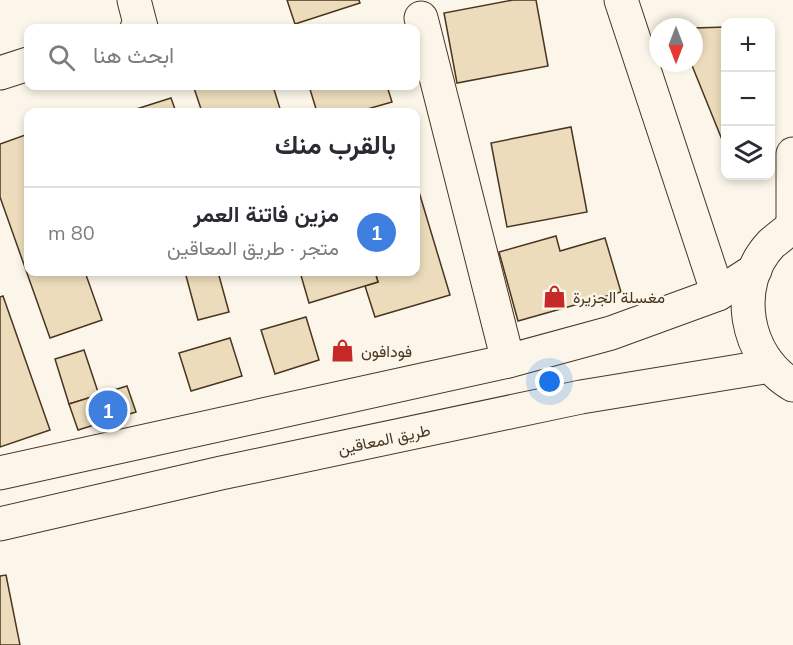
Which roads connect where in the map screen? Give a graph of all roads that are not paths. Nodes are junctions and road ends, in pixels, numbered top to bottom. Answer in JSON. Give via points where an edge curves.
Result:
{"nodes":[{"id":1,"x":134,"y":0,"type":"edge"},
{"id":2,"x":621,"y":0,"type":"edge"},
{"id":3,"x":421,"y":18,"type":"dead end"},
{"id":4,"x":140,"y":24,"type":"edge"},
{"id":5,"x":24,"y":65,"type":"edge"},
{"id":6,"x":0,"y":73,"type":"edge"},
{"id":7,"x":793,"y":154,"type":"edge"},
{"id":8,"x":793,"y":226,"type":"edge"},
{"id":9,"x":755,"y":270,"type":"junction"},
{"id":10,"x":718,"y":294,"type":"junction"},
{"id":11,"x":508,"y":362,"type":"junction"},
{"id":12,"x":781,"y":376,"type":"edge"},
{"id":13,"x":0,"y":473,"type":"edge"},
{"id":14,"x":0,"y":524,"type":"edge"}],
"edges":[{"from":1,"to":4,"type":"street"},
{"from":2,"to":10,"type":"street"},
{"from":3,"to":11,"type":"street"},
{"from":5,"to":6,"type":"street"},
{"from":7,"to":8,"type":"street"},
{"from":8,"to":9,"type":"street","via":[[770,245]]},
{"from":9,"to":10,"type":"street"},
{"from":9,"to":12,"type":"street","via":[[748,295],[749,320],[756,345]]},
{"from":10,"to":11,"type":"street","via":[[610,333]]},
{"from":11,"to":13,"type":"street"},
{"from":12,"to":14,"type":"street","name":"طريق المعاقين","via":[[581,398]]}]}
